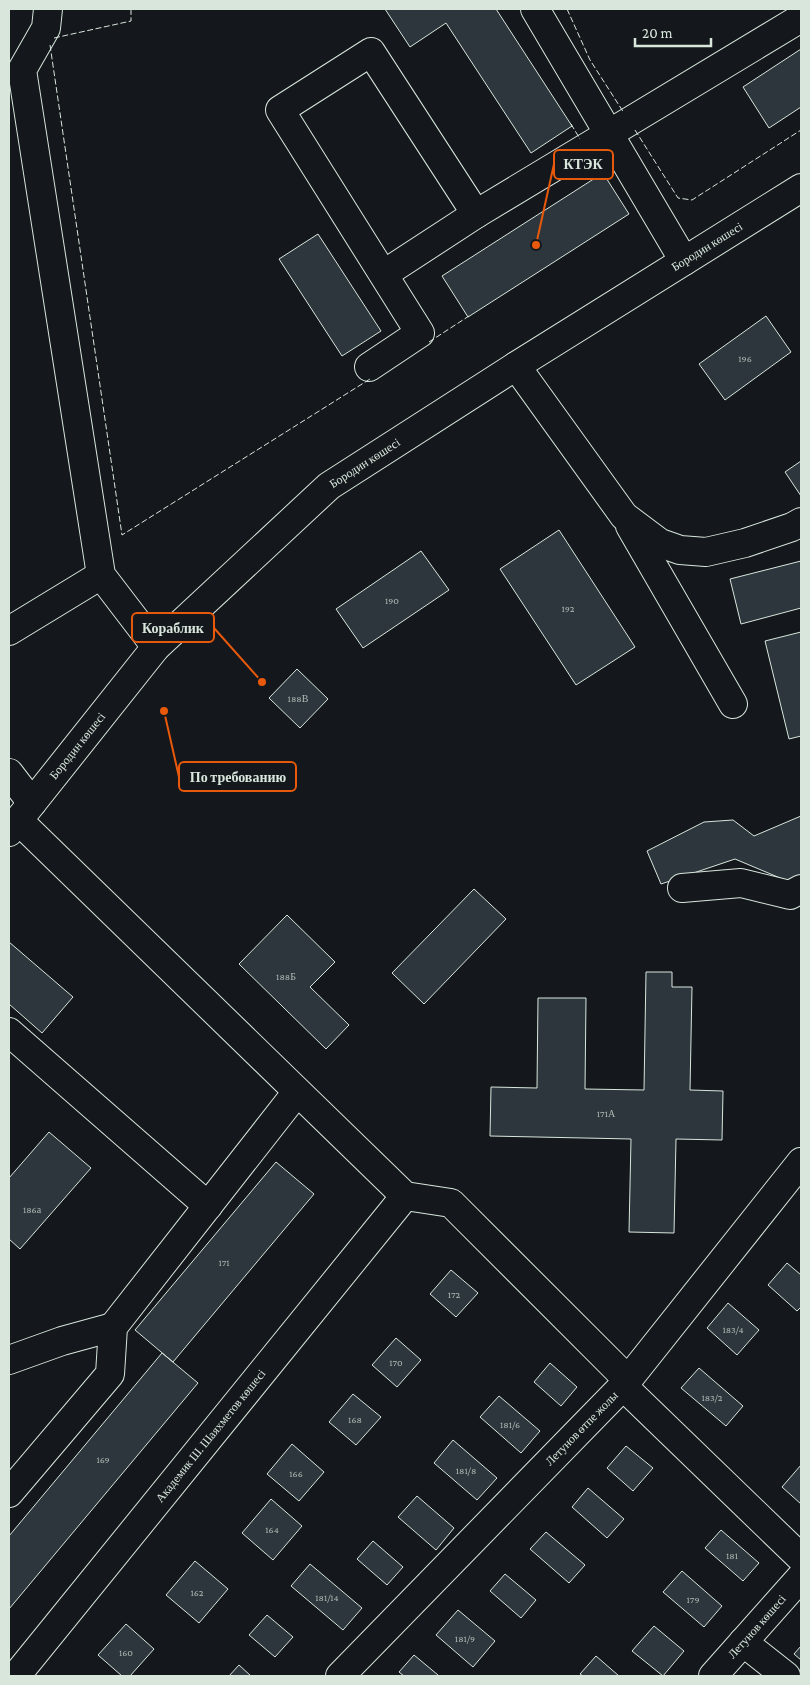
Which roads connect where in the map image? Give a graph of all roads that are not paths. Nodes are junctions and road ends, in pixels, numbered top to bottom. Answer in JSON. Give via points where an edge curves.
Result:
{"nodes":[{"id":1,"x":48,"y":9,"type":"edge"},
{"id":2,"x":535,"y":9,"type":"edge"},
{"id":3,"x":801,"y":18,"type":"edge"},
{"id":4,"x":15,"y":71,"type":"edge"},
{"id":5,"x":609,"y":134,"type":"junction"},
{"id":6,"x":801,"y":188,"type":"edge"},
{"id":7,"x":476,"y":214,"type":"junction"},
{"id":8,"x":684,"y":261,"type":"junction"},
{"id":9,"x":384,"y":274,"type":"junction"},
{"id":10,"x":516,"y":366,"type":"junction"},
{"id":11,"x":369,"y":367,"type":"dead end"},
{"id":12,"x":624,"y":516,"type":"junction"},
{"id":13,"x":801,"y":522,"type":"edge"},
{"id":14,"x":100,"y":575,"type":"junction"},
{"id":15,"x":9,"y":632,"type":"edge"},
{"id":16,"x":156,"y":647,"type":"junction"},
{"id":17,"x":733,"y":704,"type":"dead end"},
{"id":18,"x":9,"y":773,"type":"edge"},
{"id":19,"x":20,"y":818,"type":"edge"},
{"id":20,"x":682,"y":888,"type":"dead end"},
{"id":21,"x":801,"y":890,"type":"edge"},
{"id":22,"x":9,"y":1032,"type":"edge"},
{"id":23,"x":297,"y":1092,"type":"junction"},
{"id":24,"x":801,"y":1162,"type":"edge"},
{"id":25,"x":405,"y":1196,"type":"junction"},
{"id":26,"x":208,"y":1206,"type":"junction"},
{"id":27,"x":113,"y":1327,"type":"junction"},
{"id":28,"x":9,"y":1360,"type":"edge"},
{"id":29,"x":625,"y":1383,"type":"junction"},
{"id":30,"x":9,"y":1493,"type":"edge"},
{"id":31,"x":801,"y":1558,"type":"edge"},
{"id":32,"x":801,"y":1577,"type":"edge"},
{"id":33,"x":743,"y":1642,"type":"junction"},
{"id":34,"x":16,"y":1676,"type":"edge"},
{"id":35,"x":340,"y":1676,"type":"edge"},
{"id":36,"x":713,"y":1676,"type":"edge"},
{"id":37,"x":786,"y":1676,"type":"edge"}],
"edges":[{"from":1,"to":4,"type":"street","via":[[46,28]]},
{"from":2,"to":5,"type":"street"},
{"from":3,"to":5,"type":"street"},
{"from":4,"to":14,"type":"street"},
{"from":5,"to":7,"type":"street"},
{"from":5,"to":8,"type":"street"},
{"from":6,"to":8,"type":"street","name":"Бородин көшесі"},
{"from":7,"to":9,"type":"street"},
{"from":7,"to":9,"type":"street","via":[[371,52],[280,110]]},
{"from":8,"to":10,"type":"street","name":"Бородин көшесі"},
{"from":9,"to":11,"type":"street","via":[[420,333]]},
{"from":10,"to":12,"type":"street"},
{"from":10,"to":16,"type":"street","name":"Бородин көшесі","via":[[329,486]]},
{"from":12,"to":13,"type":"street","via":[[660,543],[680,550],[706,552],[745,543]]},
{"from":12,"to":17,"type":"street"},
{"from":14,"to":15,"type":"street"},
{"from":14,"to":16,"type":"street"},
{"from":16,"to":19,"type":"street","name":"Бородин көшесі"},
{"from":18,"to":19,"type":"street"},
{"from":19,"to":23,"type":"street"},
{"from":20,"to":21,"type":"street","via":[[740,883],[790,894]]},
{"from":22,"to":26,"type":"street"},
{"from":23,"to":25,"type":"street"},
{"from":23,"to":26,"type":"street"},
{"from":24,"to":29,"type":"street","name":"Летунов өтпе жолы"},
{"from":25,"to":29,"type":"street","via":[[451,1203]]},
{"from":25,"to":34,"type":"street","name":"Академик Ш. Шаяхметов көшесі"},
{"from":26,"to":27,"type":"street"},
{"from":27,"to":28,"type":"street"},
{"from":27,"to":30,"type":"street","via":[[110,1374]]},
{"from":29,"to":31,"type":"street"},
{"from":29,"to":35,"type":"street","name":"Летунов өтпе жолы"},
{"from":32,"to":33,"type":"street","name":"Летунов көшесі"},
{"from":33,"to":36,"type":"street","name":"Летунов көшесі"},
{"from":33,"to":37,"type":"street"}]}
